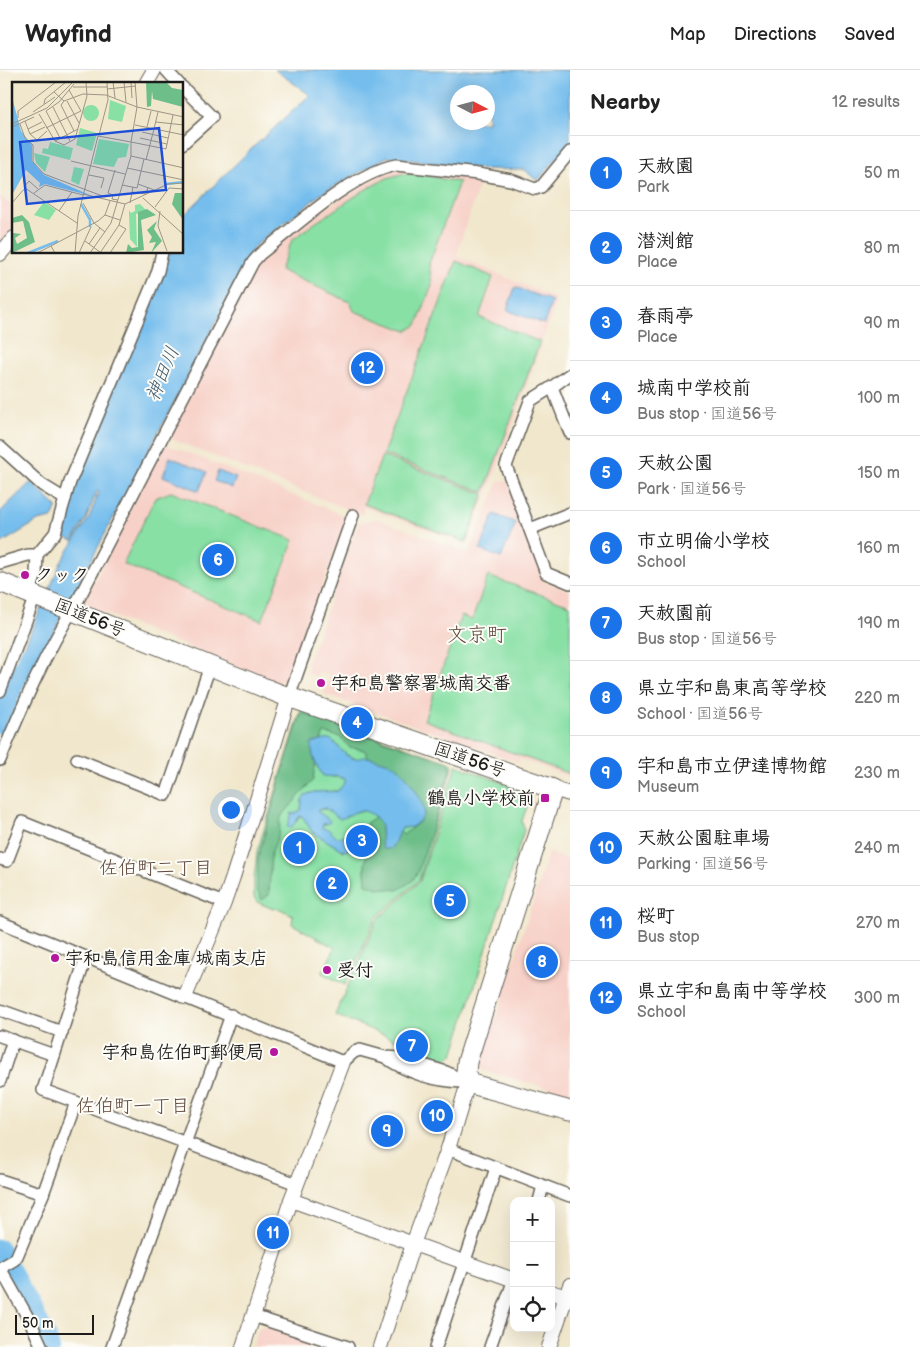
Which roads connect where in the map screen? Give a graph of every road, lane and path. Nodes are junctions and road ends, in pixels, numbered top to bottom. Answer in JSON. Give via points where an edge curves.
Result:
{"nodes":[{"id":1,"x":154,"y":70,"type":"edge"},
{"id":2,"x":166,"y":70,"type":"edge"},
{"id":3,"x":147,"y":82,"type":"edge"},
{"id":4,"x":177,"y":82,"type":"edge"},
{"id":5,"x":184,"y":89,"type":"edge"},
{"id":6,"x":184,"y":142,"type":"edge"},
{"id":7,"x":570,"y":152,"type":"edge"},
{"id":8,"x":12,"y":240,"type":"edge"},
{"id":9,"x":0,"y":254,"type":"edge"},
{"id":10,"x":162,"y":254,"type":"edge"},
{"id":11,"x":570,"y":374,"type":"edge"},
{"id":12,"x":552,"y":387,"type":"junction"},
{"id":13,"x":570,"y":433,"type":"edge"},
{"id":14,"x":0,"y":447,"type":"edge"},
{"id":15,"x":65,"y":499,"type":"junction"},
{"id":16,"x":570,"y":513,"type":"edge"},
{"id":17,"x":354,"y":516,"type":"dead end"},
{"id":18,"x":530,"y":529,"type":"junction"},
{"id":19,"x":37,"y":555,"type":"junction"},
{"id":20,"x":0,"y":563,"type":"edge"},
{"id":21,"x":0,"y":582,"type":"edge"},
{"id":22,"x":570,"y":583,"type":"edge"},
{"id":23,"x":34,"y":596,"type":"junction"},
{"id":24,"x":70,"y":609,"type":"junction"},
{"id":25,"x":210,"y":666,"type":"junction"},
{"id":26,"x":0,"y":691,"type":"edge"},
{"id":27,"x":289,"y":697,"type":"junction"},
{"id":28,"x":77,"y":759,"type":"dead end"},
{"id":29,"x":0,"y":760,"type":"edge"},
{"id":30,"x":562,"y":792,"type":"edge"},
{"id":31,"x":0,"y":859,"type":"edge"},
{"id":32,"x":224,"y":903,"type":"junction"},
{"id":33,"x":0,"y":922,"type":"edge"},
{"id":34,"x":86,"y":957,"type":"junction"},
{"id":35,"x":185,"y":997,"type":"junction"},
{"id":36,"x":0,"y":1010,"type":"edge"},
{"id":37,"x":231,"y":1015,"type":"junction"},
{"id":38,"x":62,"y":1032,"type":"junction"},
{"id":39,"x":0,"y":1036,"type":"edge"},
{"id":40,"x":13,"y":1040,"type":"junction"},
{"id":41,"x":54,"y":1055,"type":"junction"},
{"id":42,"x":343,"y":1062,"type":"junction"},
{"id":43,"x":0,"y":1081,"type":"edge"},
{"id":44,"x":468,"y":1083,"type":"junction"},
{"id":45,"x":76,"y":1102,"type":"junction"},
{"id":46,"x":570,"y":1111,"type":"edge"},
{"id":47,"x":185,"y":1143,"type":"junction"},
{"id":48,"x":448,"y":1149,"type":"junction"},
{"id":49,"x":496,"y":1168,"type":"junction"},
{"id":50,"x":0,"y":1180,"type":"edge"},
{"id":51,"x":297,"y":1184,"type":"junction"},
{"id":52,"x":543,"y":1186,"type":"junction"},
{"id":53,"x":43,"y":1194,"type":"junction"},
{"id":54,"x":570,"y":1196,"type":"edge"},
{"id":55,"x":540,"y":1197,"type":"edge"},
{"id":56,"x":291,"y":1200,"type":"junction"},
{"id":57,"x":413,"y":1244,"type":"junction"},
{"id":58,"x":465,"y":1262,"type":"junction"},
{"id":59,"x":1,"y":1269,"type":"edge"},
{"id":60,"x":510,"y":1279,"type":"edge"},
{"id":61,"x":511,"y":1287,"type":"edge"},
{"id":62,"x":555,"y":1293,"type":"edge"},
{"id":63,"x":568,"y":1296,"type":"edge"},
{"id":64,"x":253,"y":1316,"type":"junction"},
{"id":65,"x":42,"y":1347,"type":"edge"},
{"id":66,"x":112,"y":1347,"type":"edge"},
{"id":67,"x":243,"y":1347,"type":"edge"},
{"id":68,"x":348,"y":1347,"type":"edge"},
{"id":69,"x":380,"y":1347,"type":"edge"},
{"id":70,"x":436,"y":1347,"type":"edge"},
{"id":71,"x":490,"y":1347,"type":"edge"},
{"id":72,"x":550,"y":1347,"type":"edge"}],
"edges":[{"from":1,"to":3,"type":"street"},
{"from":2,"to":4,"type":"street"},
{"from":5,"to":6,"type":"street","via":[[212,117]]},
{"from":7,"to":24,"type":"street","via":[[541,187],[535,189],[512,180],[478,174],[396,165],[383,167],[338,192],[260,254]]},
{"from":8,"to":9,"type":"street"},
{"from":10,"to":15,"type":"street","via":[[158,271]]},
{"from":11,"to":12,"type":"street"},
{"from":12,"to":13,"type":"street"},
{"from":12,"to":18,"type":"street","via":[[530,401],[506,466]]},
{"from":14,"to":15,"type":"street","via":[[42,485]]},
{"from":15,"to":19,"type":"street","via":[[55,533]]},
{"from":16,"to":18,"type":"street"},
{"from":17,"to":27,"type":"street"},
{"from":18,"to":22,"type":"street","via":[[546,573]]},
{"from":19,"to":20,"type":"street"},
{"from":19,"to":23,"type":"street"},
{"from":21,"to":23,"type":"highway","name":"国道56号"},
{"from":23,"to":24,"type":"highway","name":"国道56号"},
{"from":23,"to":26,"type":"street"},
{"from":24,"to":25,"type":"highway","name":"国道56号"},
{"from":24,"to":29,"type":"street"},
{"from":25,"to":27,"type":"highway","name":"国道56号"},
{"from":25,"to":28,"type":"street","via":[[166,795]]},
{"from":27,"to":30,"type":"highway","name":"国道56号"},
{"from":27,"to":32,"type":"street"},
{"from":30,"to":44,"type":"highway","name":"国道56号","via":[[467,1062]]},
{"from":31,"to":32,"type":"street","via":[[7,861],[22,822]]},
{"from":32,"to":35,"type":"street"},
{"from":33,"to":34,"type":"street"},
{"from":34,"to":35,"type":"street"},
{"from":34,"to":38,"type":"street"},
{"from":35,"to":37,"type":"street"},
{"from":36,"to":38,"type":"street"},
{"from":37,"to":42,"type":"street"},
{"from":37,"to":47,"type":"street"},
{"from":38,"to":41,"type":"street"},
{"from":39,"to":40,"type":"street"},
{"from":40,"to":41,"type":"street"},
{"from":40,"to":43,"type":"street"},
{"from":41,"to":45,"type":"street","via":[[43,1090]]},
{"from":42,"to":44,"type":"street","via":[[360,1050],[401,1058],[446,1072]]},
{"from":42,"to":51,"type":"street"},
{"from":44,"to":46,"type":"highway"},
{"from":44,"to":48,"type":"street"},
{"from":45,"to":47,"type":"street"},
{"from":45,"to":53,"type":"street"},
{"from":47,"to":51,"type":"street"},
{"from":47,"to":66,"type":"street"},
{"from":48,"to":49,"type":"street"},
{"from":48,"to":57,"type":"street"},
{"from":49,"to":52,"type":"street"},
{"from":49,"to":58,"type":"street"},
{"from":50,"to":53,"type":"street"},
{"from":51,"to":56,"type":"street"},
{"from":52,"to":54,"type":"street"},
{"from":52,"to":55,"type":"street"},
{"from":53,"to":59,"type":"street","via":[[14,1260]]},
{"from":56,"to":57,"type":"street"},
{"from":56,"to":64,"type":"street"},
{"from":57,"to":58,"type":"street"},
{"from":57,"to":69,"type":"street"},
{"from":58,"to":60,"type":"street"},
{"from":58,"to":70,"type":"street"},
{"from":59,"to":65,"type":"street"},
{"from":61,"to":71,"type":"street"},
{"from":62,"to":63,"type":"street"},
{"from":63,"to":72,"type":"street"},
{"from":64,"to":67,"type":"street"},
{"from":64,"to":68,"type":"street"}]}
